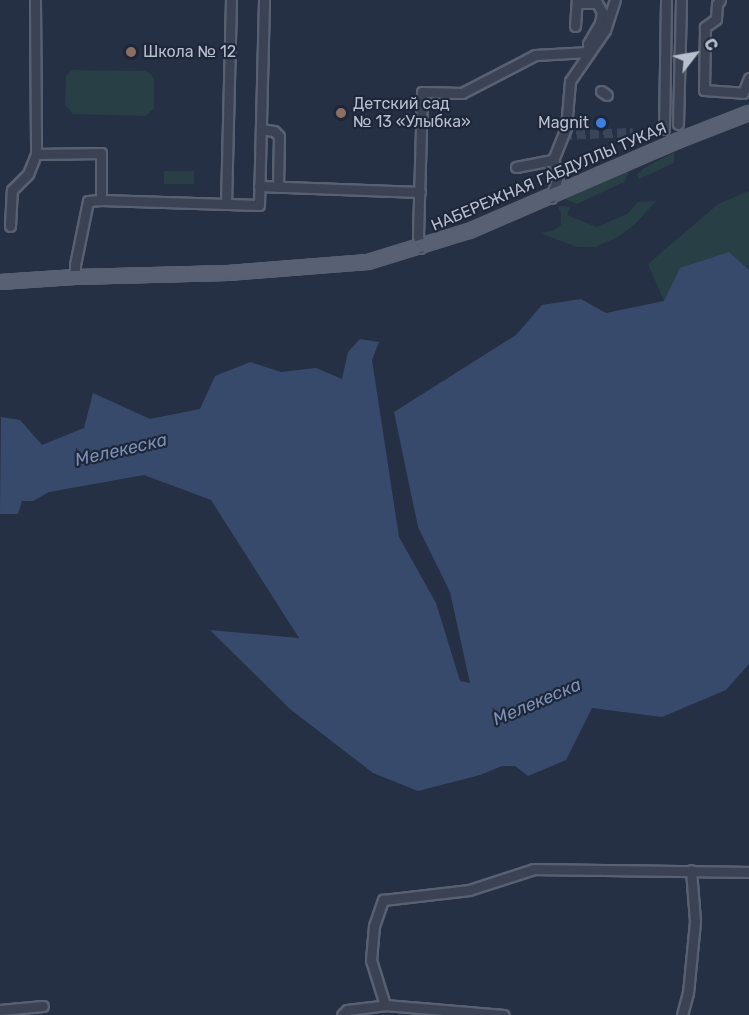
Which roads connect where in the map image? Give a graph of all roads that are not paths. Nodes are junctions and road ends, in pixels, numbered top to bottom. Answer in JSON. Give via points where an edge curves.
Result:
{"nodes":[{"id":1,"x":35,"y":0,"type":"edge"},
{"id":2,"x":231,"y":0,"type":"edge"},
{"id":3,"x":264,"y":0,"type":"edge"},
{"id":4,"x":615,"y":0,"type":"edge"},
{"id":5,"x":666,"y":0,"type":"edge"},
{"id":6,"x":681,"y":0,"type":"edge"},
{"id":7,"x":720,"y":0,"type":"edge"},
{"id":8,"x":577,"y":1,"type":"edge"},
{"id":9,"x":575,"y":26,"type":"dead end"},
{"id":10,"x":589,"y":52,"type":"junction"},
{"id":11,"x":749,"y":78,"type":"edge"},
{"id":12,"x":749,"y":113,"type":"edge"},
{"id":13,"x":678,"y":124,"type":"dead end"},
{"id":14,"x":261,"y":129,"type":"junction"},
{"id":15,"x":664,"y":129,"type":"dead end"},
{"id":16,"x":36,"y":154,"type":"junction"},
{"id":17,"x":553,"y":160,"type":"junction"},
{"id":18,"x":516,"y":167,"type":"dead end"},
{"id":19,"x":260,"y":186,"type":"junction"},
{"id":20,"x":278,"y":187,"type":"junction"},
{"id":21,"x":420,"y":192,"type":"junction"},
{"id":22,"x":552,"y":198,"type":"junction"},
{"id":23,"x":101,"y":200,"type":"junction"},
{"id":24,"x":226,"y":204,"type":"junction"},
{"id":25,"x":10,"y":226,"type":"dead end"},
{"id":26,"x":420,"y":248,"type":"junction"},
{"id":27,"x":75,"y":277,"type":"junction"},
{"id":28,"x":0,"y":282,"type":"edge"},
{"id":29,"x":692,"y":870,"type":"junction"},
{"id":30,"x":749,"y":872,"type":"edge"},
{"id":31,"x":386,"y":1005,"type":"junction"},
{"id":32,"x":43,"y":1006,"type":"dead end"},
{"id":33,"x":0,"y":1010,"type":"edge"},
{"id":34,"x":342,"y":1015,"type":"edge"},
{"id":35,"x":504,"y":1015,"type":"edge"},
{"id":36,"x":682,"y":1015,"type":"edge"}],
"edges":[{"from":1,"to":16,"type":"street"},
{"from":2,"to":24,"type":"street"},
{"from":3,"to":14,"type":"street"},
{"from":4,"to":10,"type":"street","via":[[605,30]]},
{"from":5,"to":15,"type":"street"},
{"from":6,"to":13,"type":"street"},
{"from":7,"to":11,"type":"street","via":[[716,19],[705,27],[704,90],[743,93]]},
{"from":8,"to":9,"type":"street"},
{"from":8,"to":10,"type":"street","via":[[597,3],[602,12],[588,44]]},
{"from":10,"to":17,"type":"street","via":[[570,81],[566,128]]},
{"from":10,"to":21,"type":"street","via":[[535,55],[462,93],[422,92]]},
{"from":12,"to":22,"type":"main road","name":"НАБЕРЕЖНАЯ ГАБДУЛЛЫ ТУКАЯ"},
{"from":14,"to":19,"type":"street"},
{"from":14,"to":20,"type":"street","via":[[274,130],[279,136]]},
{"from":16,"to":23,"type":"street","via":[[101,153]]},
{"from":16,"to":25,"type":"street","via":[[28,174],[12,190]]},
{"from":17,"to":18,"type":"street"},
{"from":17,"to":22,"type":"street","via":[[558,176]]},
{"from":19,"to":20,"type":"street"},
{"from":19,"to":24,"type":"street","via":[[259,205]]},
{"from":20,"to":21,"type":"street"},
{"from":21,"to":26,"type":"street"},
{"from":22,"to":26,"type":"main road","name":"НАБЕРЕЖНАЯ ГАБДУЛЛЫ ТУКАЯ"},
{"from":23,"to":24,"type":"street"},
{"from":23,"to":27,"type":"street","via":[[88,201]]},
{"from":26,"to":27,"type":"main road","name":"НАБЕРЕЖНАЯ ГАБДУЛЛЫ ТУКАЯ","via":[[368,262],[288,269]]},
{"from":27,"to":28,"type":"main road","name":"НАБЕРЕЖНАЯ ГАБДУЛЛЫ ТУКАЯ"},
{"from":29,"to":30,"type":"street"},
{"from":29,"to":31,"type":"street","via":[[534,869],[469,890],[383,900],[374,926],[371,960]]},
{"from":29,"to":36,"type":"street","via":[[695,921]]},
{"from":31,"to":34,"type":"street","via":[[347,1010]]},
{"from":31,"to":35,"type":"street"},
{"from":32,"to":33,"type":"street"}]}
